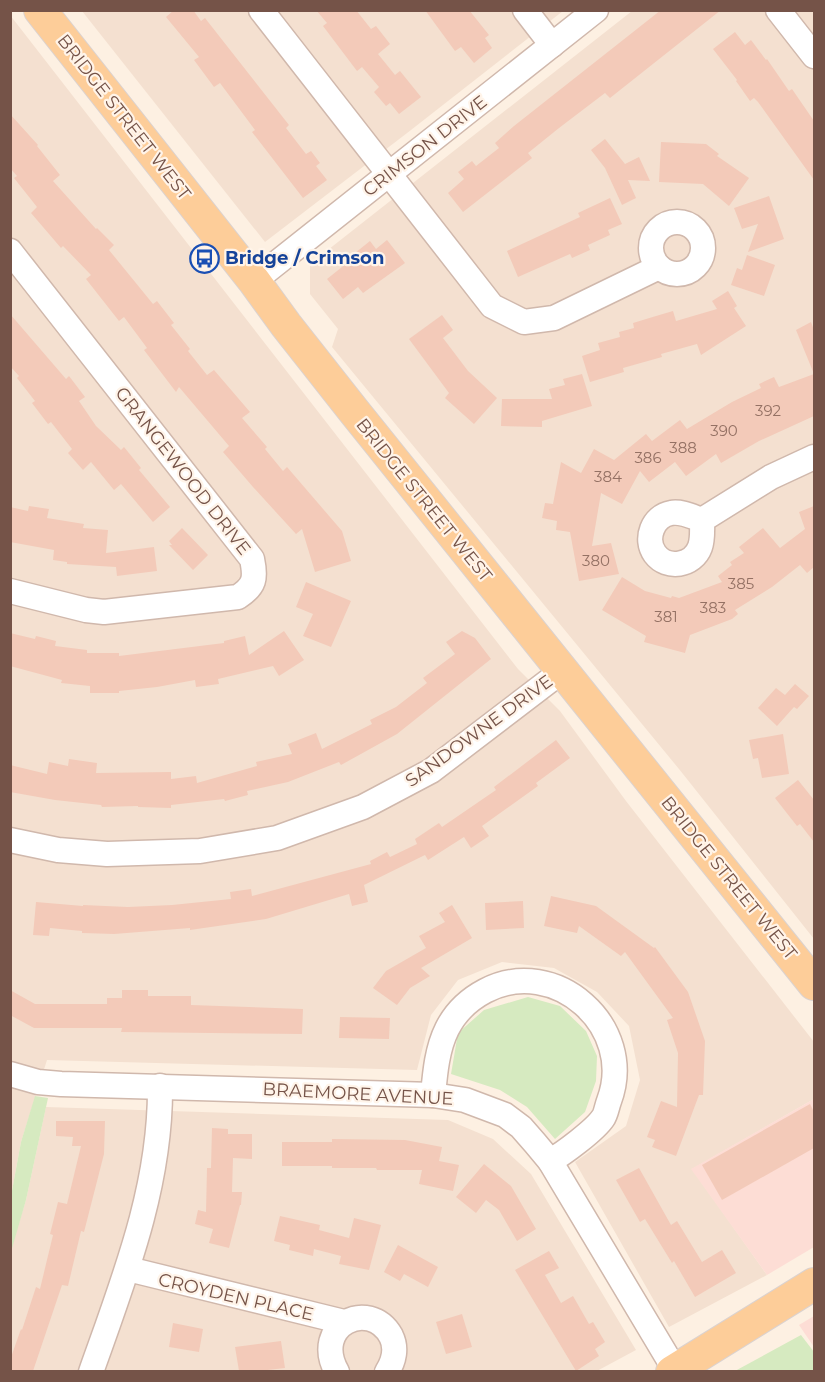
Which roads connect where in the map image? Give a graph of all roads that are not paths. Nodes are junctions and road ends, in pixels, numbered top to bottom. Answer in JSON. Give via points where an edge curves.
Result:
{"nodes":[{"id":1,"x":40,"y":10,"type":"edge"},
{"id":2,"x":261,"y":10,"type":"edge"},
{"id":3,"x":525,"y":10,"type":"edge"},
{"id":4,"x":596,"y":10,"type":"edge"},
{"id":5,"x":778,"y":10,"type":"edge"},
{"id":6,"x":552,"y":45,"type":"junction"},
{"id":7,"x":814,"y":56,"type":"edge"},
{"id":8,"x":389,"y":175,"type":"junction"},
{"id":9,"x":10,"y":251,"type":"edge"},
{"id":10,"x":659,"y":267,"type":"dead end"},
{"id":11,"x":254,"y":281,"type":"junction"},
{"id":12,"x":814,"y":457,"type":"edge"},
{"id":13,"x":702,"y":520,"type":"dead end"},
{"id":14,"x":10,"y":591,"type":"edge"},
{"id":15,"x":562,"y":671,"type":"junction"},
{"id":16,"x":10,"y":840,"type":"edge"},
{"id":17,"x":814,"y":984,"type":"edge"},
{"id":18,"x":10,"y":1074,"type":"edge"},
{"id":19,"x":160,"y":1086,"type":"junction"},
{"id":20,"x":433,"y":1095,"type":"junction"},
{"id":21,"x":550,"y":1161,"type":"junction"},
{"id":22,"x":128,"y":1269,"type":"junction"},
{"id":23,"x":814,"y":1284,"type":"edge"},
{"id":24,"x":344,"y":1322,"type":"junction"},
{"id":25,"x":98,"y":1367,"type":"edge"},
{"id":26,"x":673,"y":1370,"type":"edge"},
{"id":27,"x":337,"y":1371,"type":"edge"},
{"id":28,"x":387,"y":1371,"type":"edge"}],
"edges":[{"from":1,"to":11,"type":"main road","name":"BRIDGE STREET WEST"},
{"from":2,"to":8,"type":"street"},
{"from":3,"to":6,"type":"street"},
{"from":4,"to":6,"type":"street","name":"CRIMSON DRIVE"},
{"from":5,"to":7,"type":"street"},
{"from":6,"to":8,"type":"street","name":"CRIMSON DRIVE"},
{"from":8,"to":10,"type":"street","via":[[492,306],[524,322],[554,318]]},
{"from":8,"to":11,"type":"street","name":"CRIMSON DRIVE"},
{"from":9,"to":14,"type":"street","name":"GRANGEWOOD DRIVE","via":[[252,559],[255,575],[249,590],[238,597],[123,611],[86,610]]},
{"from":11,"to":15,"type":"main road","name":"BRIDGE STREET WEST"},
{"from":12,"to":13,"type":"street","via":[[771,477]]},
{"from":15,"to":16,"type":"street","name":"SANDOWNE DRIVE","via":[[423,775],[363,807],[277,838],[200,851],[107,854],[58,850]]},
{"from":15,"to":17,"type":"main road","name":"BRIDGE STREET WEST"},
{"from":18,"to":19,"type":"street","name":"BRAEMORE AVENUE","via":[[61,1084]]},
{"from":19,"to":20,"type":"street","name":"BRAEMORE AVENUE"},
{"from":19,"to":22,"type":"street","via":[[153,1175]]},
{"from":20,"to":21,"type":"street","name":"BRAEMORE AVENUE","via":[[465,1100],[505,1115],[521,1127]]},
{"from":20,"to":21,"type":"street","via":[[440,1047],[447,1029],[472,997],[506,982],[528,981],[572,994],[591,1009],[610,1042],[616,1071],[614,1089],[603,1118],[564,1154]]},
{"from":21,"to":26,"type":"street","name":"BRAEMORE AVENUE"},
{"from":22,"to":24,"type":"street","name":"CROYDEN PLACE"},
{"from":22,"to":25,"type":"street"},
{"from":23,"to":26,"type":"main road"},
{"from":24,"to":27,"type":"street","name":"CROYDEN PLACE","via":[[329,1346],[330,1361]]},
{"from":24,"to":28,"type":"street","name":"CROYDEN PLACE","via":[[367,1318],[387,1329],[395,1351]]}]}
